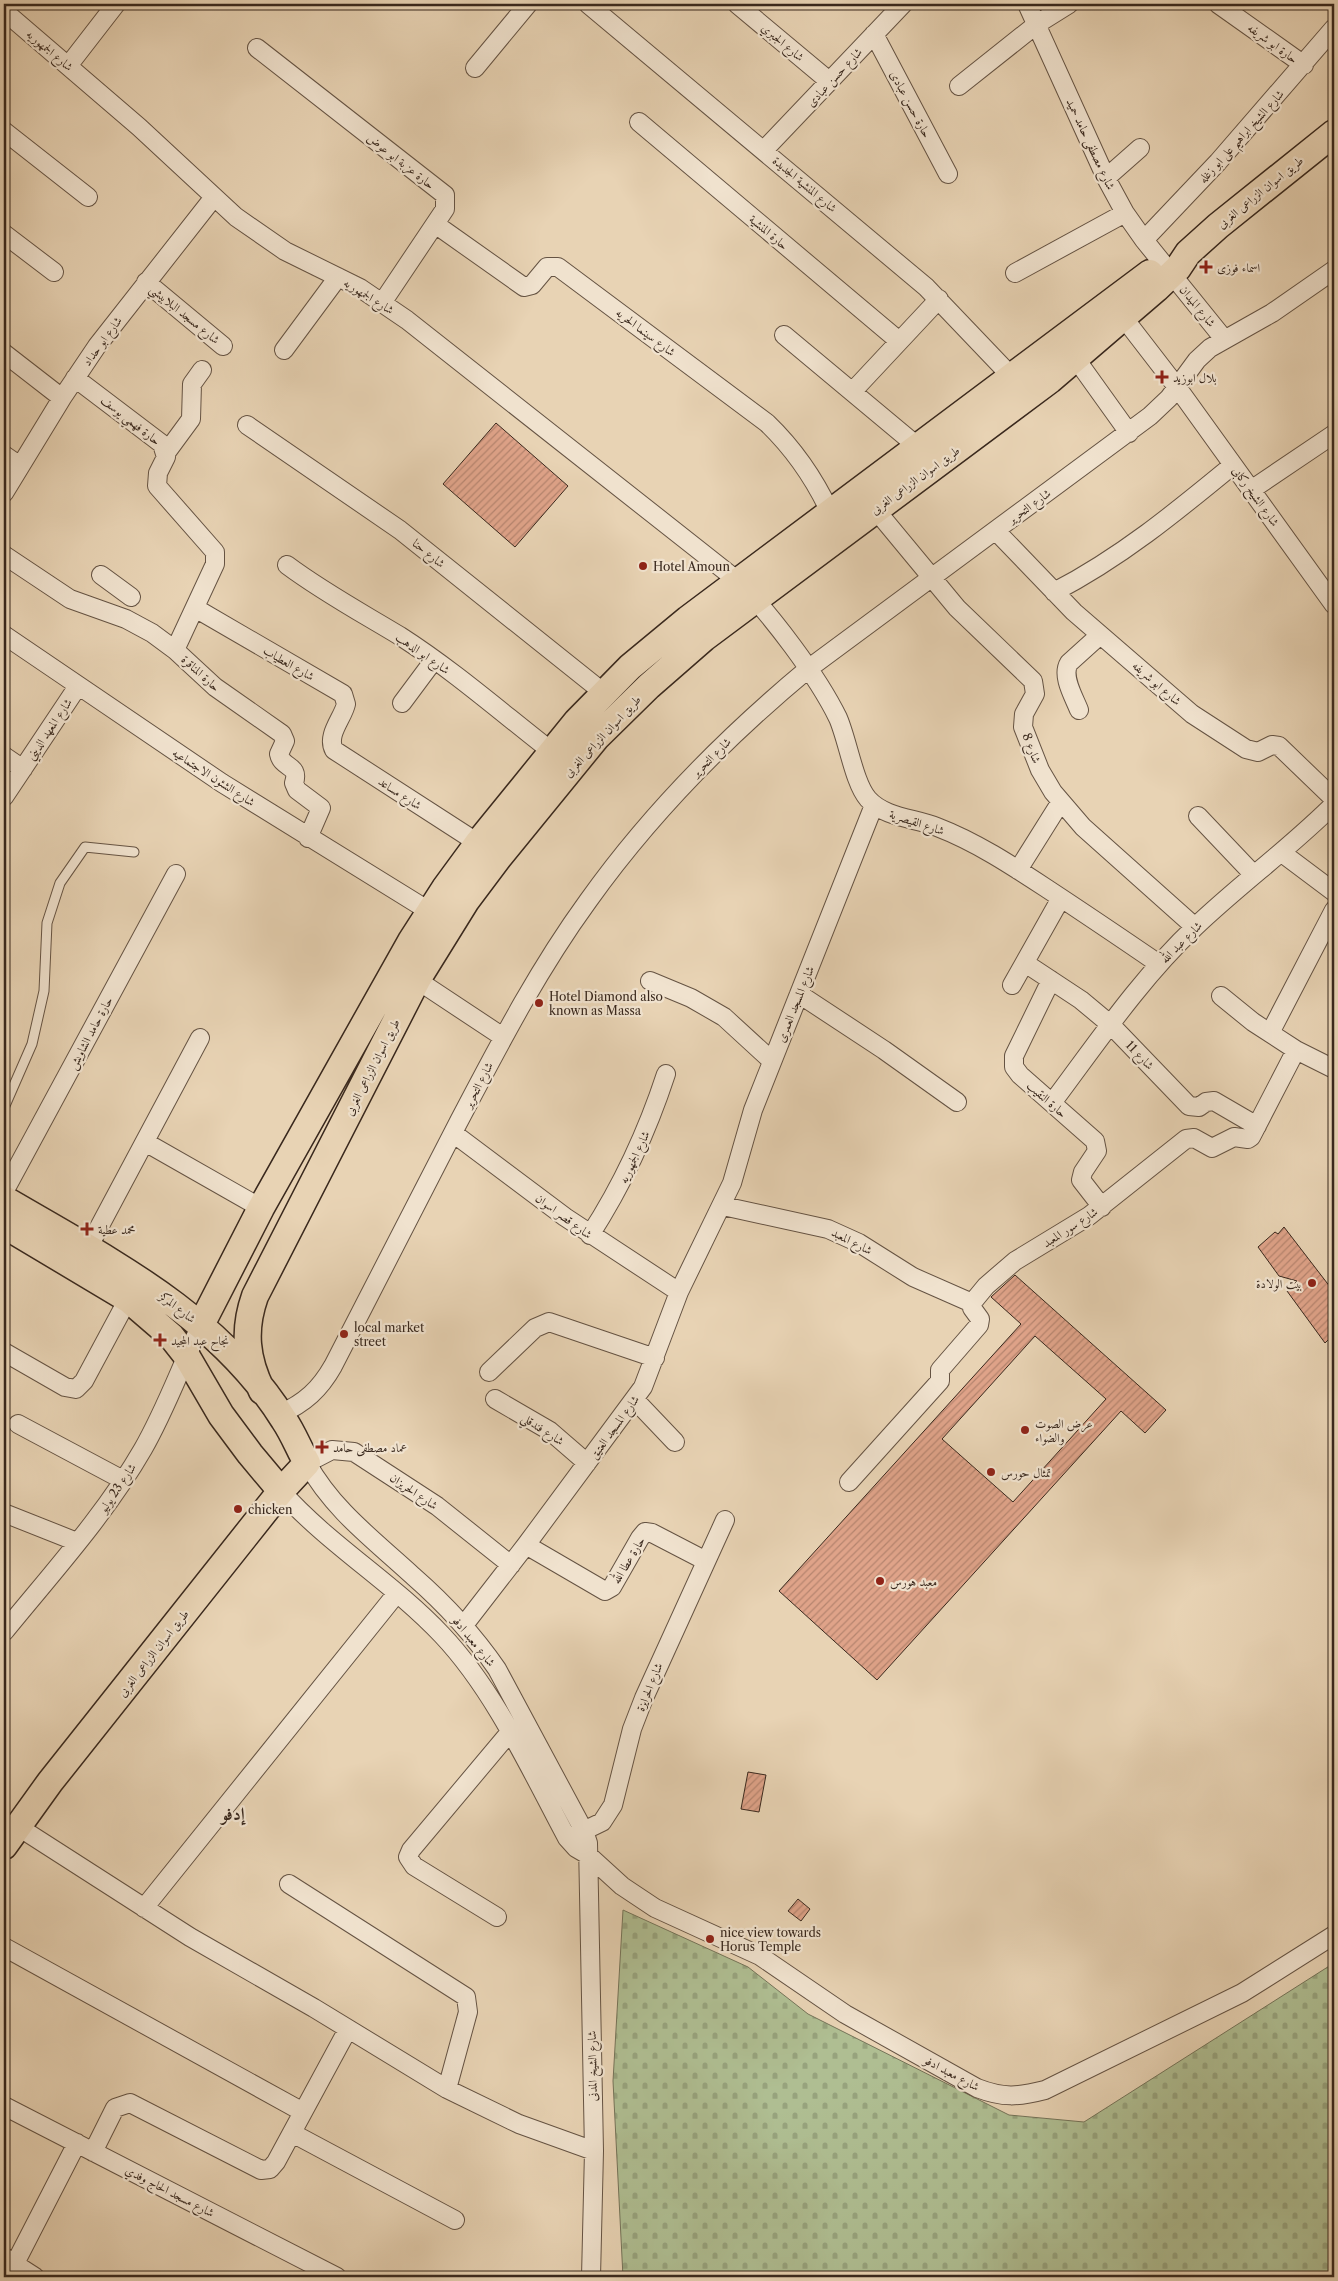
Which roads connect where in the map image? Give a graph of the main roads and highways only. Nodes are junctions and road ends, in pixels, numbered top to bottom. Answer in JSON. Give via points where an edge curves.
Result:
{"nodes":[{"id":1,"x":1334,"y":133,"type":"edge"},
{"id":2,"x":1168,"y":269,"type":"junction"},
{"id":3,"x":747,"y":590,"type":"junction"},
{"id":4,"x":577,"y":721,"type":"junction"},
{"id":5,"x":596,"y":738,"type":"junction"},
{"id":6,"x":4,"y":1199,"type":"edge"},
{"id":7,"x":4,"y":1225,"type":"edge"},
{"id":8,"x":201,"y":1325,"type":"junction"},
{"id":9,"x":262,"y":1391,"type":"junction"},
{"id":10,"x":307,"y":1463,"type":"joint"},
{"id":11,"x":281,"y":1491,"type":"junction"},
{"id":12,"x":10,"y":1836,"type":"edge"}],
"edges":[{"from":1,"to":2,"type":"main road","name":"طريق اسوان الزراعى الغربى","via":[[1280,174]]},
{"from":2,"to":3,"type":"main road","name":"طريق اسوان الزراعى الغربى","via":[[1010,376],[830,512]]},
{"from":2,"to":3,"type":"main road","name":"طريق اسوان الزراعى الغربى","via":[[1124,317],[1076,359],[875,510]]},
{"from":3,"to":4,"type":"main road","name":"طريق اسوان الزراعى الغربى","via":[[659,642]]},
{"from":3,"to":5,"type":"main road","name":"طريق اسوان الزراعى الغربى"},
{"from":4,"to":5,"type":"main road"},
{"from":4,"to":8,"type":"main road","name":"طريق اسوان الزراعى الغربى","via":[[478,843],[429,911],[261,1208]]},
{"from":5,"to":9,"type":"main road","name":"طريق اسوان الزراعى الغربى","via":[[482,879],[416,980],[255,1296],[247,1328],[247,1344],[249,1361]]},
{"from":6,"to":8,"type":"main road","name":"شارع المركز","via":[[158,1291]]},
{"from":7,"to":11,"type":"main road","name":"شارع المركز","via":[[128,1300],[171,1336],[186,1355],[221,1415]]},
{"from":8,"to":9,"type":"main road","name":"شارع المركز"},
{"from":9,"to":10,"type":"main road","name":"شارع المركز","via":[[280,1414]]},
{"from":10,"to":11,"type":"main road","name":"طريق اسوان الزراعى الغربى"},
{"from":11,"to":12,"type":"main road","name":"طريق اسوان الزراعى الغربى"}]}
